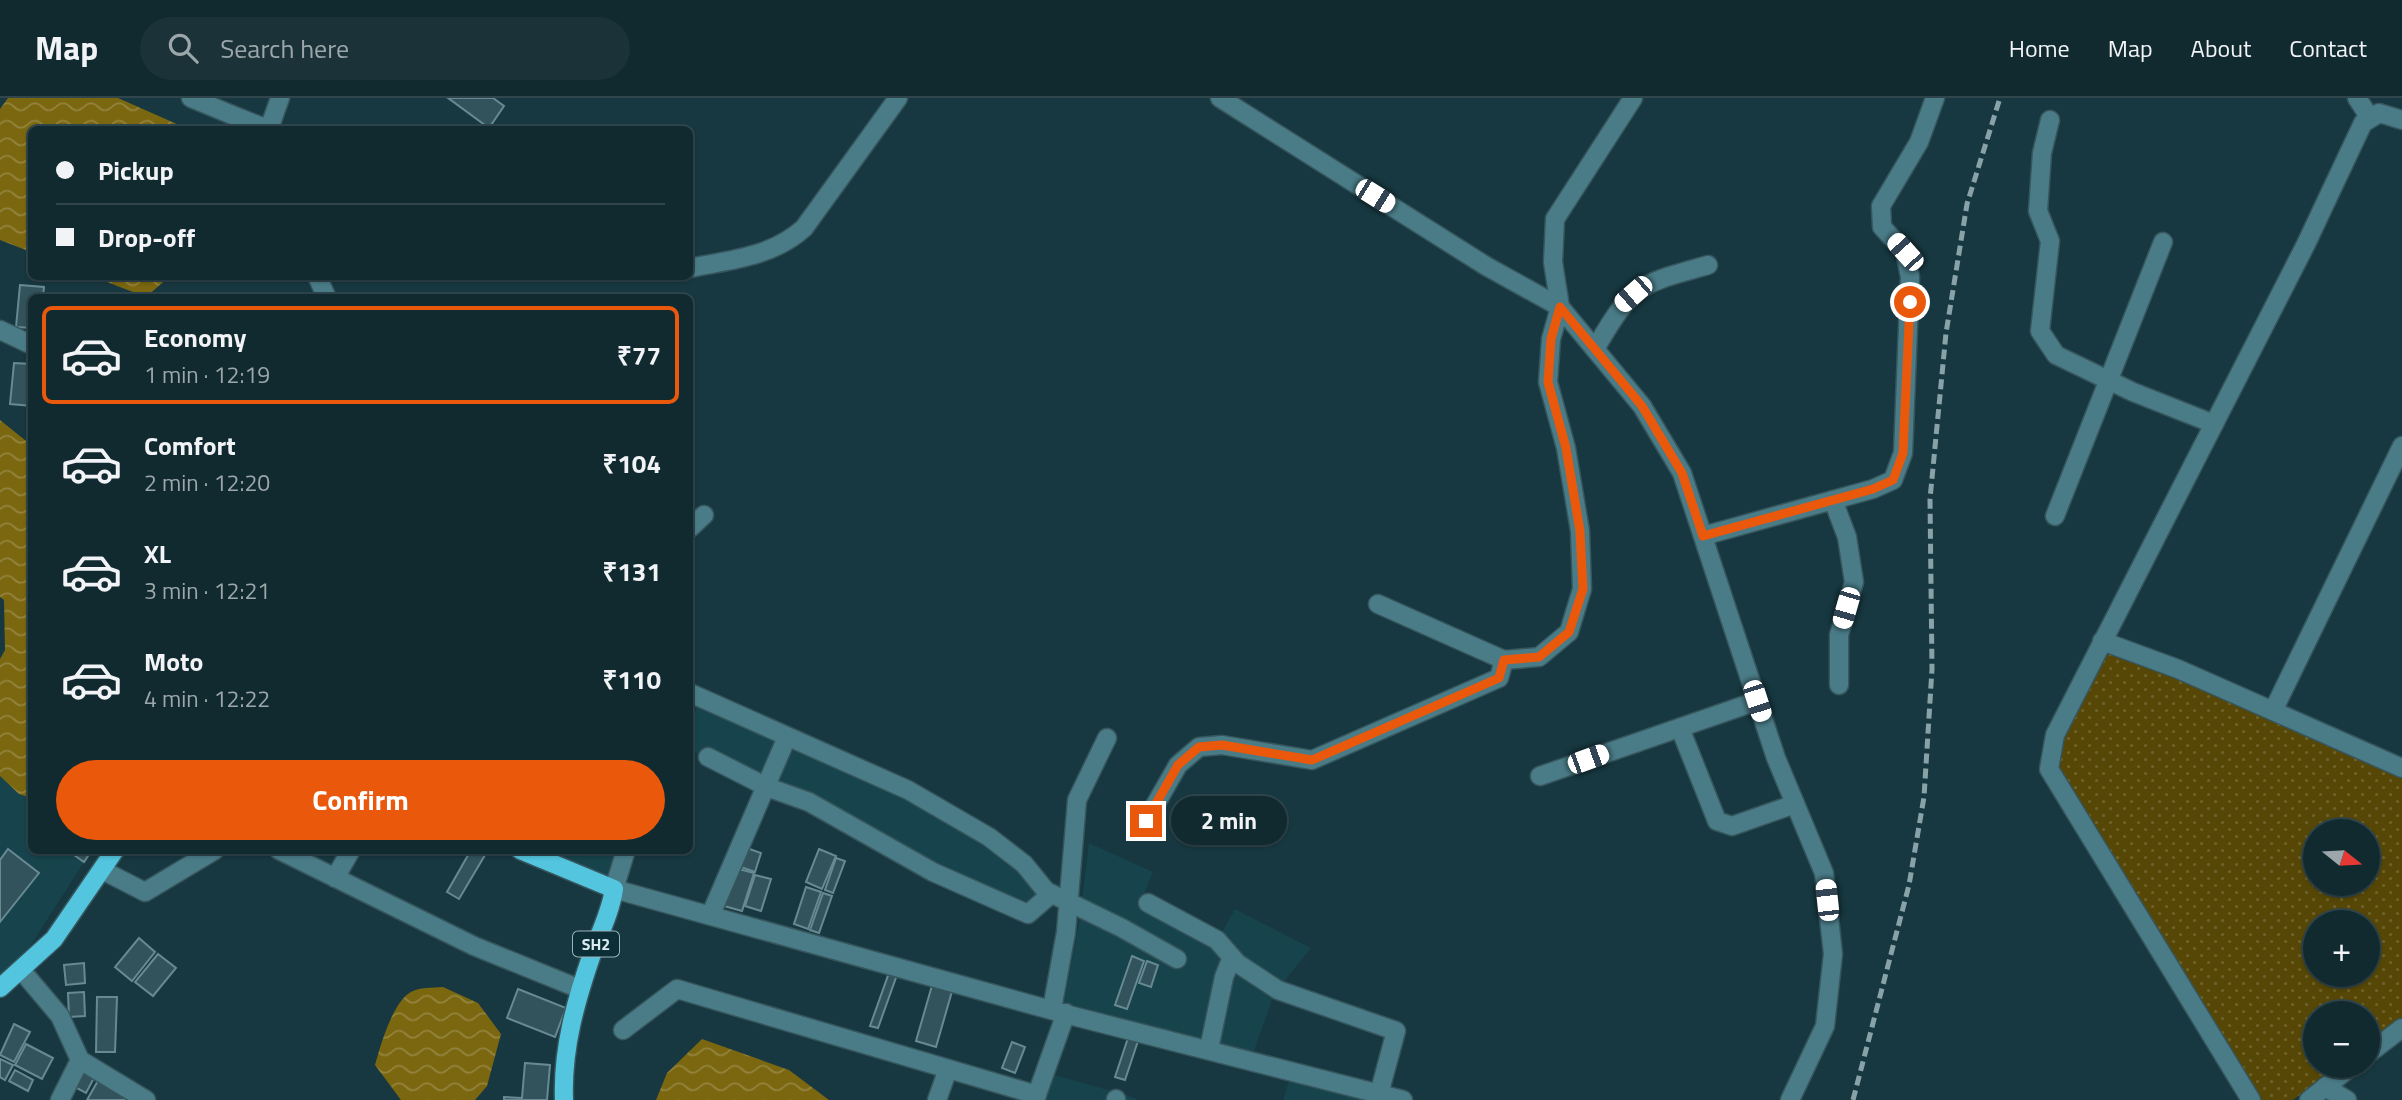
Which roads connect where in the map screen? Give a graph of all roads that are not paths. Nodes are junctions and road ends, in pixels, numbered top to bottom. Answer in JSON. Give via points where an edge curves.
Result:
{"nodes":[{"id":1,"x":191,"y":98,"type":"edge"},
{"id":2,"x":281,"y":98,"type":"edge"},
{"id":3,"x":898,"y":98,"type":"edge"},
{"id":4,"x":1220,"y":98,"type":"edge"},
{"id":5,"x":1633,"y":98,"type":"edge"},
{"id":6,"x":1935,"y":98,"type":"edge"},
{"id":7,"x":2357,"y":98,"type":"edge"},
{"id":8,"x":2370,"y":118,"type":"junction"},
{"id":9,"x":2050,"y":120,"type":"dead end"},
{"id":10,"x":2402,"y":120,"type":"edge"},
{"id":11,"x":243,"y":124,"type":"edge"},
{"id":12,"x":271,"y":126,"type":"edge"},
{"id":13,"x":2163,"y":242,"type":"dead end"},
{"id":14,"x":1708,"y":265,"type":"dead end"},
{"id":15,"x":693,"y":267,"type":"edge"},
{"id":16,"x":1560,"y":307,"type":"junction"},
{"id":17,"x":0,"y":330,"type":"edge"},
{"id":18,"x":28,"y":343,"type":"edge"},
{"id":19,"x":1595,"y":349,"type":"junction"},
{"id":20,"x":2108,"y":381,"type":"junction"},
{"id":21,"x":2214,"y":424,"type":"junction"},
{"id":22,"x":2402,"y":446,"type":"edge"},
{"id":23,"x":1833,"y":500,"type":"junction"},
{"id":24,"x":704,"y":515,"type":"dead end"},
{"id":25,"x":2055,"y":516,"type":"dead end"},
{"id":26,"x":693,"y":525,"type":"edge"},
{"id":27,"x":1703,"y":536,"type":"junction"},
{"id":28,"x":1378,"y":604,"type":"dead end"},
{"id":29,"x":2102,"y":641,"type":"junction"},
{"id":30,"x":1504,"y":660,"type":"junction"},
{"id":31,"x":1839,"y":685,"type":"dead end"},
{"id":32,"x":693,"y":694,"type":"edge"},
{"id":33,"x":1757,"y":701,"type":"junction"},
{"id":34,"x":2273,"y":711,"type":"junction"},
{"id":35,"x":1679,"y":728,"type":"junction"},
{"id":36,"x":787,"y":737,"type":"junction"},
{"id":37,"x":1107,"y":738,"type":"dead end"},
{"id":38,"x":708,"y":757,"type":"dead end"},
{"id":39,"x":2402,"y":768,"type":"edge"},
{"id":40,"x":1540,"y":776,"type":"dead end"},
{"id":41,"x":767,"y":788,"type":"junction"},
{"id":42,"x":1795,"y":804,"type":"junction"},
{"id":43,"x":1146,"y":821,"type":"dead end"},
{"id":44,"x":112,"y":854,"type":"edge"},
{"id":45,"x":208,"y":854,"type":"edge"},
{"id":46,"x":287,"y":854,"type":"edge"},
{"id":47,"x":349,"y":854,"type":"edge"},
{"id":48,"x":530,"y":854,"type":"edge"},
{"id":49,"x":625,"y":854,"type":"edge"},
{"id":50,"x":102,"y":870,"type":"junction"},
{"id":51,"x":335,"y":878,"type":"junction"},
{"id":52,"x":614,"y":889,"type":"junction"},
{"id":53,"x":1059,"y":899,"type":"junction"},
{"id":54,"x":1148,"y":903,"type":"dead end"},
{"id":55,"x":710,"y":914,"type":"junction"},
{"id":56,"x":1232,"y":957,"type":"junction"},
{"id":57,"x":1177,"y":959,"type":"dead end"},
{"id":58,"x":22,"y":971,"type":"junction"},
{"id":59,"x":0,"y":988,"type":"edge"},
{"id":60,"x":580,"y":989,"type":"junction"},
{"id":61,"x":1059,"y":1011,"type":"junction"},
{"id":62,"x":2402,"y":1028,"type":"edge"},
{"id":63,"x":623,"y":1030,"type":"dead end"},
{"id":64,"x":2380,"y":1045,"type":"edge"},
{"id":65,"x":1209,"y":1049,"type":"junction"},
{"id":66,"x":80,"y":1060,"type":"junction"},
{"id":67,"x":948,"y":1069,"type":"junction"},
{"id":68,"x":2337,"y":1078,"type":"edge"},
{"id":69,"x":2325,"y":1087,"type":"junction"},
{"id":70,"x":1036,"y":1098,"type":"edge"},
{"id":71,"x":1390,"y":1098,"type":"edge"},
{"id":72,"x":60,"y":1100,"type":"edge"},
{"id":73,"x":146,"y":1100,"type":"edge"},
{"id":74,"x":564,"y":1100,"type":"edge"},
{"id":75,"x":937,"y":1100,"type":"edge"},
{"id":76,"x":1790,"y":1100,"type":"edge"},
{"id":77,"x":2251,"y":1100,"type":"edge"},
{"id":78,"x":2309,"y":1100,"type":"edge"},
{"id":79,"x":2347,"y":1100,"type":"edge"}],
"edges":[{"from":1,"to":11,"type":"street"},
{"from":2,"to":12,"type":"street"},
{"from":3,"to":15,"type":"street","via":[[804,228],[788,242],[745,258]]},
{"from":4,"to":16,"type":"street","via":[[1486,266]]},
{"from":5,"to":16,"type":"street","via":[[1555,219],[1553,262]]},
{"from":6,"to":23,"type":"street","via":[[1919,142],[1881,206],[1882,227],[1905,252],[1910,277],[1903,453],[1893,480]]},
{"from":7,"to":8,"type":"street"},
{"from":8,"to":10,"type":"street","via":[[2379,113]]},
{"from":8,"to":21,"type":"street","via":[[2363,123]]},
{"from":9,"to":20,"type":"street","via":[[2042,153],[2038,211],[2050,241],[2040,331],[2056,355]]},
{"from":13,"to":20,"type":"street"},
{"from":14,"to":19,"type":"street","via":[[1646,282],[1621,305]]},
{"from":16,"to":19,"type":"street"},
{"from":16,"to":30,"type":"street","via":[[1551,339],[1548,382],[1578,517],[1583,589],[1569,632],[1539,657]]},
{"from":17,"to":18,"type":"street"},
{"from":19,"to":27,"type":"street","via":[[1642,406],[1682,473]]},
{"from":20,"to":21,"type":"street"},
{"from":20,"to":25,"type":"street"},
{"from":21,"to":29,"type":"street"},
{"from":22,"to":34,"type":"street"},
{"from":23,"to":27,"type":"street"},
{"from":23,"to":31,"type":"street","via":[[1847,537],[1854,582],[1839,635]]},
{"from":24,"to":26,"type":"street"},
{"from":27,"to":33,"type":"street"},
{"from":28,"to":30,"type":"street"},
{"from":29,"to":34,"type":"street"},
{"from":29,"to":77,"type":"street","via":[[2055,735],[2049,769]]},
{"from":30,"to":43,"type":"street","via":[[1499,678],[1312,760],[1222,745],[1199,747],[1178,765]]},
{"from":32,"to":36,"type":"street"},
{"from":33,"to":35,"type":"street"},
{"from":33,"to":42,"type":"street"},
{"from":34,"to":39,"type":"street"},
{"from":35,"to":40,"type":"street"},
{"from":35,"to":42,"type":"street","via":[[1717,821],[1732,826]]},
{"from":36,"to":41,"type":"street"},
{"from":36,"to":53,"type":"street","via":[[908,790],[989,836]]},
{"from":37,"to":53,"type":"street","via":[[1077,800]]},
{"from":38,"to":41,"type":"street"},
{"from":41,"to":53,"type":"street","via":[[809,802],[933,872],[1028,914]]},
{"from":41,"to":55,"type":"street"},
{"from":42,"to":76,"type":"street","via":[[1825,873],[1833,954],[1825,1026]]},
{"from":44,"to":50,"type":"main road"},
{"from":45,"to":50,"type":"street","via":[[145,892]]},
{"from":46,"to":51,"type":"street"},
{"from":47,"to":51,"type":"street"},
{"from":48,"to":52,"type":"main road"},
{"from":49,"to":52,"type":"street"},
{"from":50,"to":58,"type":"main road","via":[[54,939]]},
{"from":51,"to":60,"type":"street","via":[[474,946]]},
{"from":52,"to":55,"type":"street"},
{"from":52,"to":60,"type":"main road","number":"SH2"},
{"from":53,"to":57,"type":"street"},
{"from":53,"to":61,"type":"street","via":[[1066,932]]},
{"from":54,"to":56,"type":"street","via":[[1217,940]]},
{"from":55,"to":61,"type":"street"},
{"from":56,"to":65,"type":"street"},
{"from":56,"to":71,"type":"street","via":[[1278,990],[1396,1031]]},
{"from":58,"to":59,"type":"main road"},
{"from":58,"to":66,"type":"street","via":[[60,1016]]},
{"from":60,"to":74,"type":"main road","number":"SH2","via":[[563,1065]]},
{"from":61,"to":65,"type":"street"},
{"from":61,"to":70,"type":"street"},
{"from":62,"to":64,"type":"street"},
{"from":63,"to":67,"type":"street","via":[[677,989]]},
{"from":65,"to":71,"type":"street"},
{"from":66,"to":72,"type":"street"},
{"from":66,"to":73,"type":"street"},
{"from":67,"to":70,"type":"street"},
{"from":67,"to":75,"type":"street"},
{"from":68,"to":69,"type":"street"},
{"from":69,"to":78,"type":"street"},
{"from":69,"to":79,"type":"street"}]}
